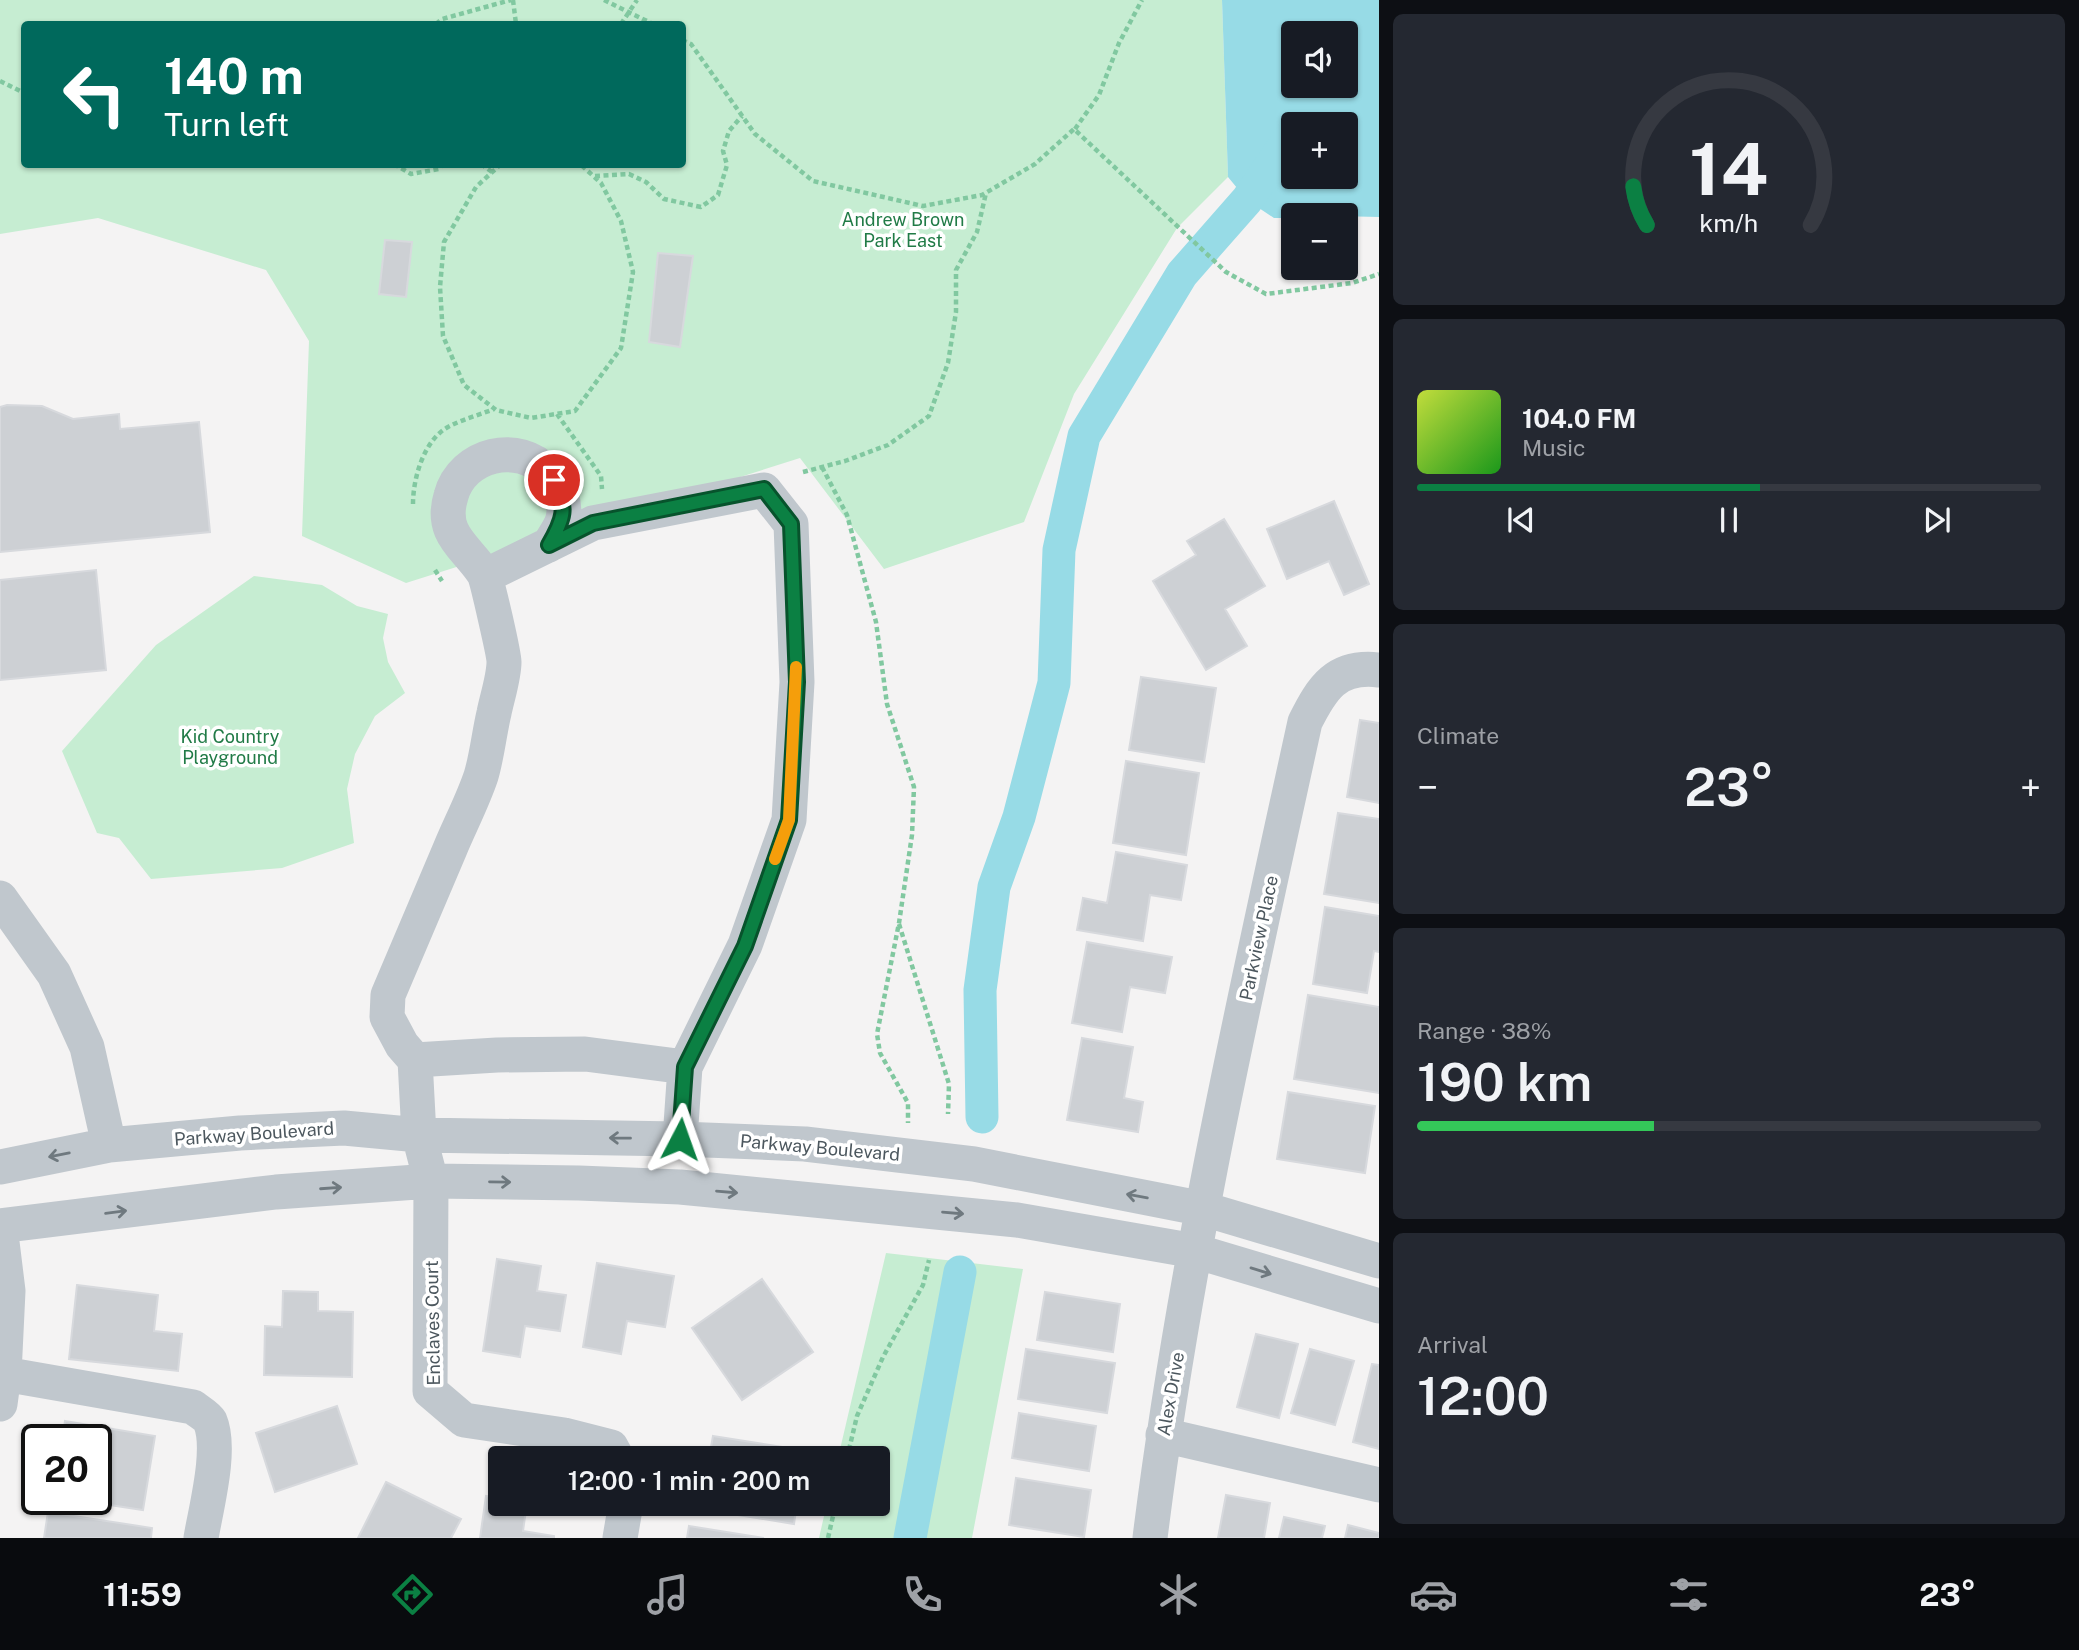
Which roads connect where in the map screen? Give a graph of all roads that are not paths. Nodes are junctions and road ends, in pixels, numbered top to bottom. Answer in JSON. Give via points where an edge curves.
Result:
{"nodes":[{"id":1,"x":549,"y":545,"type":"junction"},
{"id":2,"x":485,"y":576,"type":"junction"},
{"id":3,"x":1379,"y":670,"type":"edge"},
{"id":4,"x":0,"y":898,"type":"edge"},
{"id":5,"x":415,"y":1060,"type":"junction"},
{"id":6,"x":685,"y":1067,"type":"junction"},
{"id":7,"x":419,"y":1135,"type":"junction"},
{"id":8,"x":680,"y":1139,"type":"junction"},
{"id":9,"x":109,"y":1145,"type":"junction"},
{"id":10,"x":0,"y":1167,"type":"edge"},
{"id":11,"x":431,"y":1181,"type":"junction"},
{"id":12,"x":1204,"y":1209,"type":"junction"},
{"id":13,"x":0,"y":1226,"type":"edge"},
{"id":14,"x":1195,"y":1251,"type":"junction"},
{"id":15,"x":1379,"y":1261,"type":"edge"},
{"id":16,"x":1379,"y":1306,"type":"edge"},
{"id":17,"x":2,"y":1389,"type":"edge"},
{"id":18,"x":1163,"y":1435,"type":"junction"},
{"id":19,"x":607,"y":1446,"type":"edge"},
{"id":20,"x":1379,"y":1485,"type":"edge"},
{"id":21,"x":624,"y":1516,"type":"edge"},
{"id":22,"x":201,"y":1538,"type":"edge"},
{"id":23,"x":620,"y":1538,"type":"edge"},
{"id":24,"x":1150,"y":1538,"type":"edge"}],
"edges":[{"from":1,"to":2,"type":"street"},
{"from":1,"to":2,"type":"street","via":[[562,522],[563,507],[554,480],[544,469],[518,456],[504,454],[476,463],[456,483],[448,510],[455,538]]},
{"from":1,"to":6,"type":"street","via":[[593,523],[764,489],[791,524],[797,682],[789,820],[745,946]]},
{"from":2,"to":5,"type":"street","via":[[504,661],[480,776],[388,995],[387,1017]]},
{"from":3,"to":12,"type":"street","name":"Parkview Place","via":[[1339,675],[1319,694],[1305,722]]},
{"from":4,"to":9,"type":"street","via":[[54,974],[87,1046]]},
{"from":5,"to":6,"type":"street","via":[[585,1054]]},
{"from":5,"to":7,"type":"street","name":"Enclaves Court"},
{"from":6,"to":8,"type":"street"},
{"from":8,"to":7,"type":"street","name":"Parkway Boulevard","one_way":true},
{"from":7,"to":9,"type":"street","name":"Parkway Boulevard","via":[[344,1128]]},
{"from":7,"to":11,"type":"street","name":"Enclaves Court"},
{"from":12,"to":8,"type":"street","name":"Parkway Boulevard","one_way":true,"via":[[937,1159],[805,1144]]},
{"from":9,"to":10,"type":"street","name":"Parkway Boulevard","one_way":true},
{"from":13,"to":11,"type":"street","one_way":true,"via":[[276,1192]]},
{"from":11,"to":14,"type":"street","one_way":true,"via":[[720,1191],[1017,1220]]},
{"from":11,"to":19,"type":"street","name":"Enclaves Court","via":[[430,1391],[464,1420]]},
{"from":12,"to":14,"type":"street","name":"Parkview Place"},
{"from":12,"to":15,"type":"street","name":"Parkway Boulevard"},
{"from":13,"to":17,"type":"street","via":[[8,1291]]},
{"from":14,"to":16,"type":"street","one_way":true},
{"from":14,"to":18,"type":"street","name":"Alex Drive"},
{"from":17,"to":22,"type":"street","via":[[193,1407],[209,1419],[215,1441]]},
{"from":18,"to":20,"type":"street"},
{"from":18,"to":24,"type":"street","name":"Alex Drive"},
{"from":21,"to":23,"type":"street"}]}
